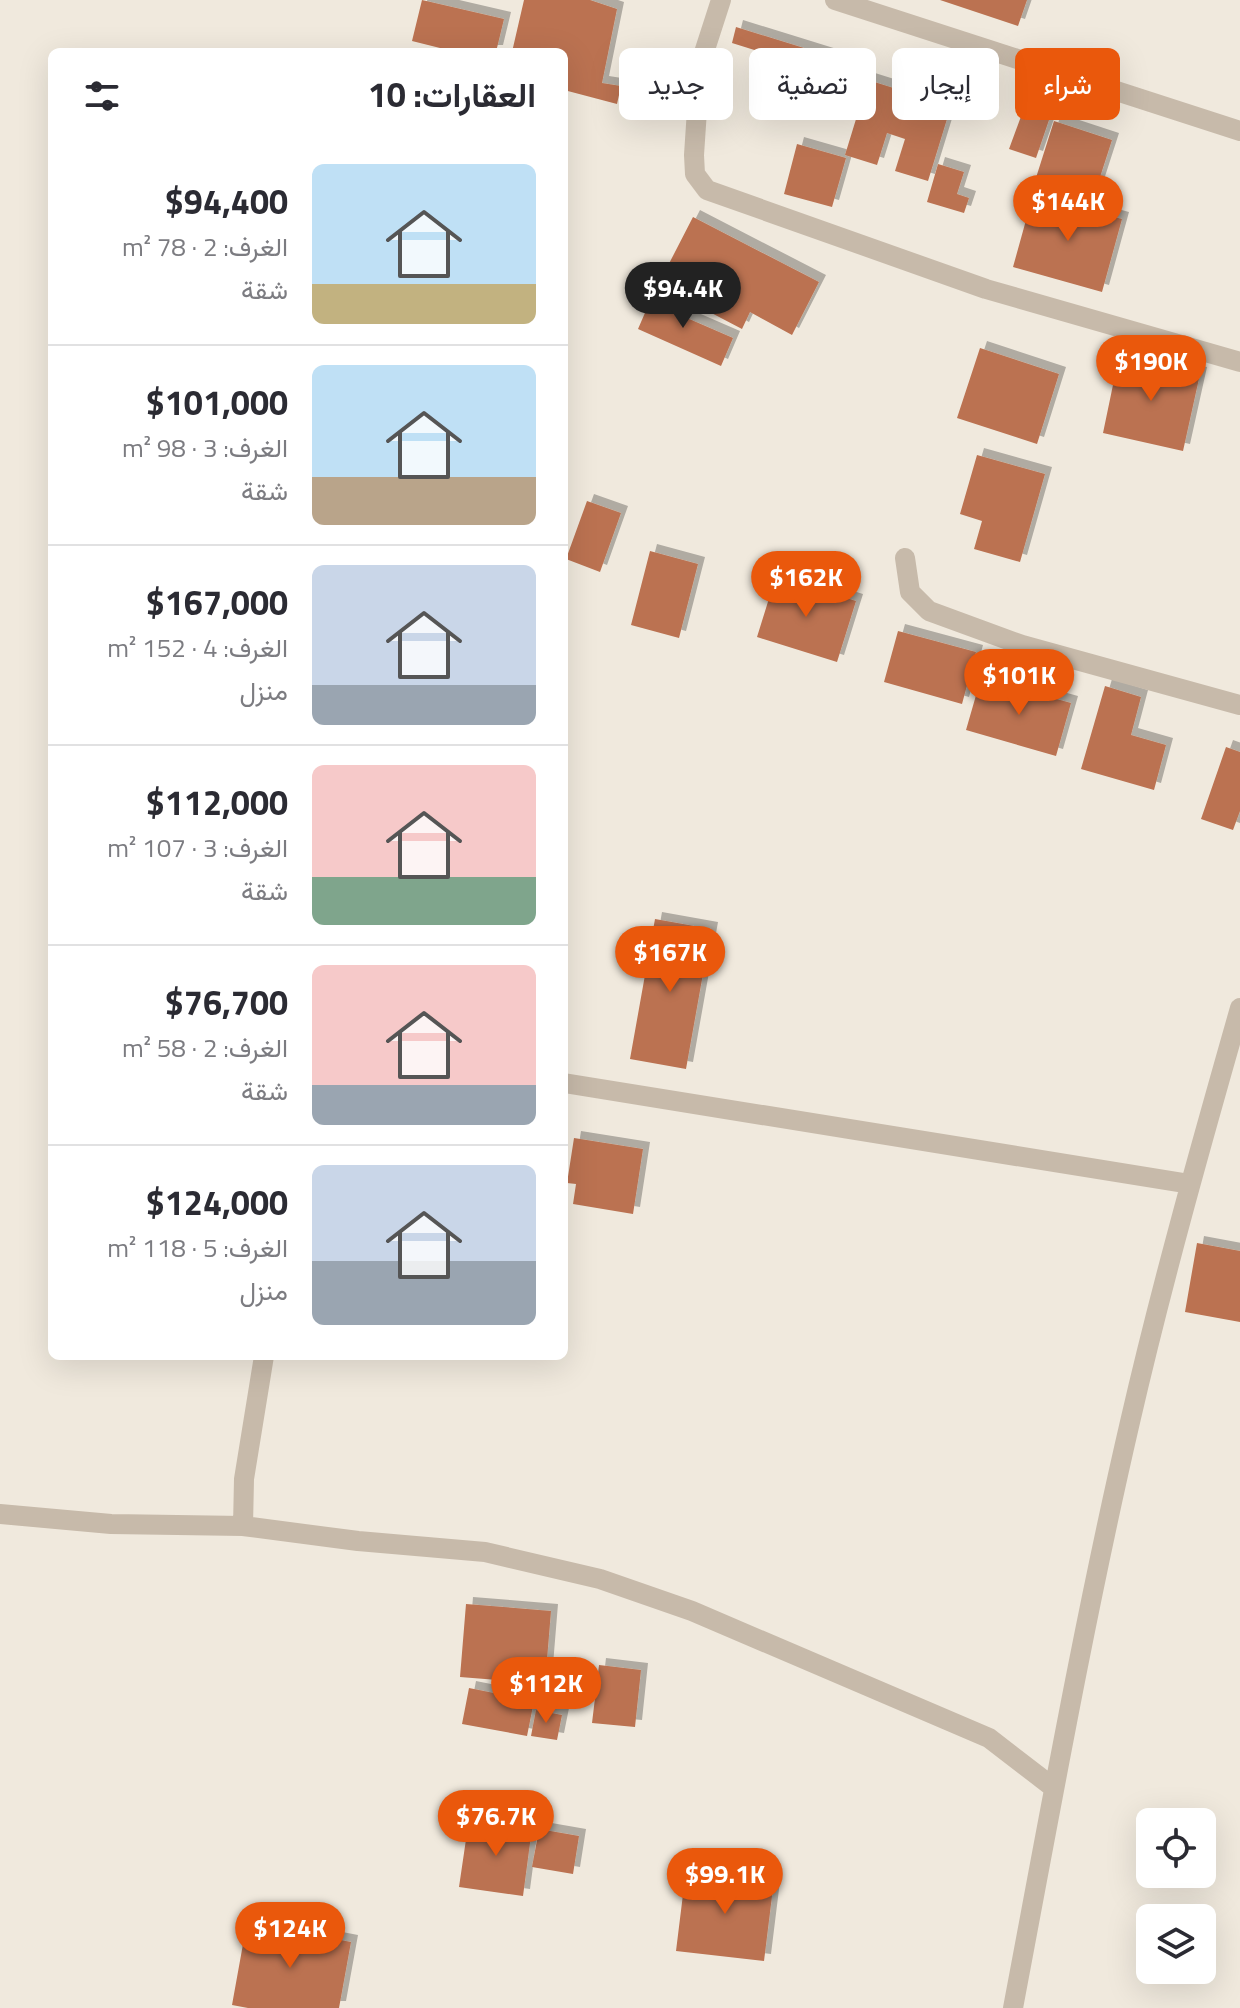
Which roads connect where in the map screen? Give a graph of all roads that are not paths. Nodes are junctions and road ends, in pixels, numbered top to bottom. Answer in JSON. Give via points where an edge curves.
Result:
{"nodes":[{"id":1,"x":721,"y":0,"type":"edge"},
{"id":2,"x":835,"y":0,"type":"edge"},
{"id":3,"x":1240,"y":131,"type":"edge"},
{"id":4,"x":1240,"y":362,"type":"edge"},
{"id":5,"x":905,"y":558,"type":"dead end"},
{"id":6,"x":1240,"y":705,"type":"edge"},
{"id":7,"x":1240,"y":1008,"type":"edge"},
{"id":8,"x":568,"y":1084,"type":"edge"},
{"id":9,"x":1190,"y":1184,"type":"junction"},
{"id":10,"x":263,"y":1360,"type":"edge"},
{"id":11,"x":0,"y":1514,"type":"edge"},
{"id":12,"x":243,"y":1526,"type":"junction"},
{"id":13,"x":1054,"y":1788,"type":"junction"},
{"id":14,"x":1013,"y":2008,"type":"edge"}],
"edges":[{"from":1,"to":4,"type":"street","via":[[700,65],[695,174],[707,190],[986,289]]},
{"from":2,"to":3,"type":"street"},
{"from":5,"to":6,"type":"street","via":[[910,592],[929,611],[1022,645]]},
{"from":7,"to":9,"type":"street"},
{"from":8,"to":9,"type":"street"},
{"from":9,"to":13,"type":"street","via":[[1130,1421]]},
{"from":10,"to":12,"type":"street","via":[[244,1479]]},
{"from":11,"to":12,"type":"street","via":[[111,1524]]},
{"from":12,"to":13,"type":"street","via":[[485,1552],[600,1579],[692,1611],[989,1738]]},
{"from":13,"to":14,"type":"street"}]}
